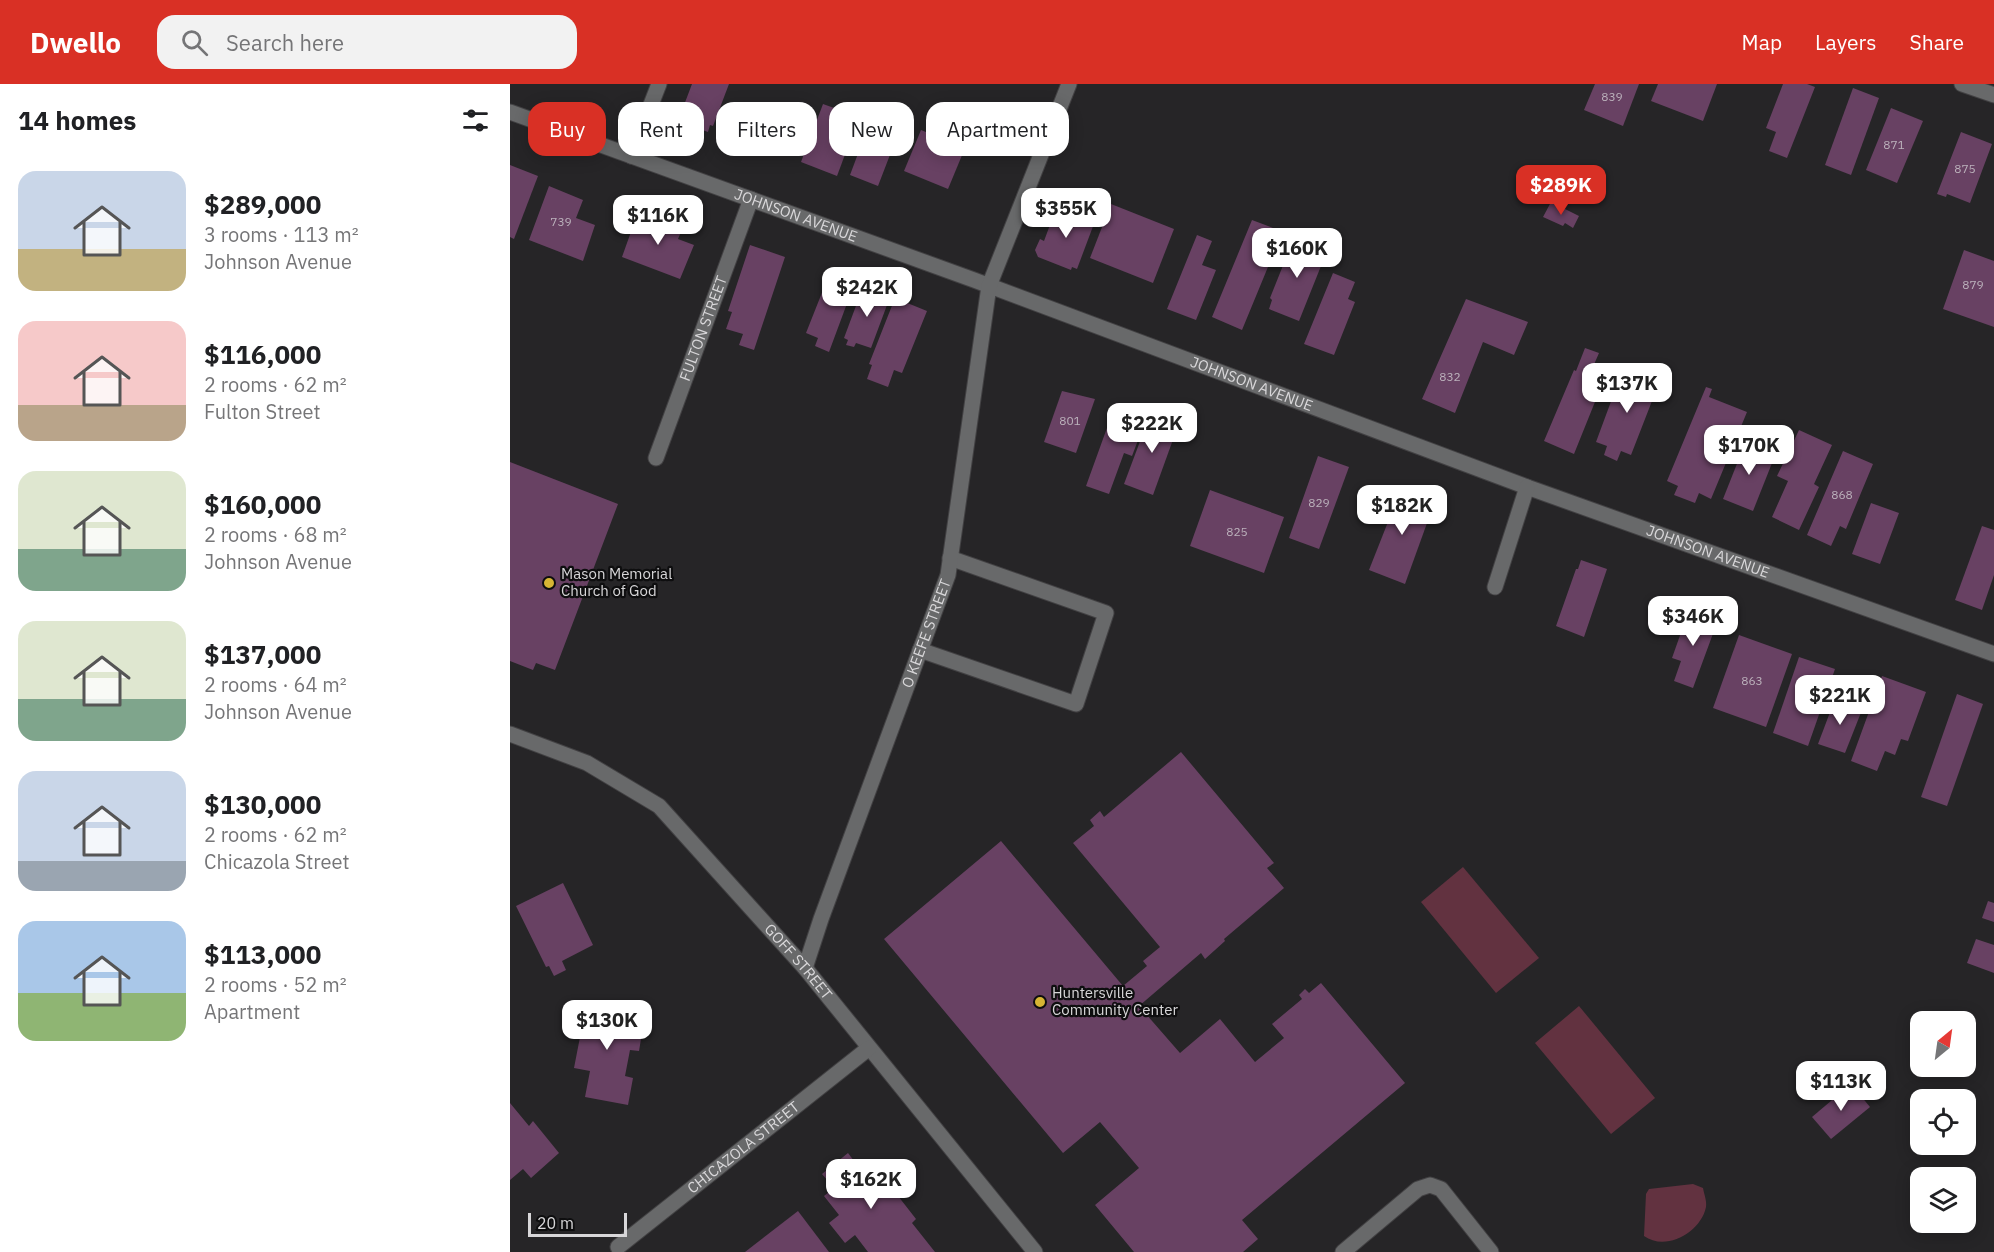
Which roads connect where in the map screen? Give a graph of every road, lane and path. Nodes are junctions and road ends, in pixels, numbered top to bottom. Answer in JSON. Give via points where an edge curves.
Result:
{"nodes":[{"id":1,"x":659,"y":84,"type":"edge"},
{"id":2,"x":1069,"y":84,"type":"edge"},
{"id":3,"x":1962,"y":84,"type":"edge"},
{"id":4,"x":1994,"y":96,"type":"edge"},
{"id":5,"x":652,"y":102,"type":"edge"},
{"id":6,"x":510,"y":112,"type":"edge"},
{"id":7,"x":618,"y":151,"type":"edge"},
{"id":8,"x":631,"y":156,"type":"edge"},
{"id":9,"x":751,"y":199,"type":"junction"},
{"id":10,"x":989,"y":286,"type":"junction"},
{"id":11,"x":656,"y":458,"type":"dead end"},
{"id":12,"x":1527,"y":487,"type":"junction"},
{"id":13,"x":950,"y":558,"type":"junction"},
{"id":14,"x":1495,"y":587,"type":"dead end"},
{"id":15,"x":920,"y":650,"type":"junction"},
{"id":16,"x":1994,"y":654,"type":"edge"},
{"id":17,"x":510,"y":734,"type":"edge"},
{"id":18,"x":805,"y":968,"type":"junction"},
{"id":19,"x":869,"y":1048,"type":"junction"},
{"id":20,"x":618,"y":1247,"type":"dead end"},
{"id":21,"x":1035,"y":1252,"type":"edge"},
{"id":22,"x":1342,"y":1252,"type":"edge"},
{"id":23,"x":1491,"y":1252,"type":"edge"}],
"edges":[{"from":1,"to":5,"type":"street"},
{"from":2,"to":10,"type":"street","name":"O KEEFE STREET"},
{"from":3,"to":4,"type":"street"},
{"from":6,"to":7,"type":"street","name":"JOHNSON AVENUE"},
{"from":8,"to":9,"type":"street","name":"JOHNSON AVENUE"},
{"from":9,"to":10,"type":"street","name":"JOHNSON AVENUE"},
{"from":9,"to":11,"type":"street","name":"FULTON STREET"},
{"from":10,"to":12,"type":"street","name":"JOHNSON AVENUE"},
{"from":10,"to":13,"type":"street","name":"O KEEFE STREET"},
{"from":12,"to":14,"type":"street"},
{"from":12,"to":16,"type":"street","name":"JOHNSON AVENUE"},
{"from":13,"to":15,"type":"street","name":"O KEEFE STREET","via":[[948,574]]},
{"from":13,"to":15,"type":"street","via":[[1106,613],[1076,704]]},
{"from":15,"to":18,"type":"street","name":"O KEEFE STREET"},
{"from":17,"to":18,"type":"street","name":"GOFF STREET","via":[[587,763],[659,806]]},
{"from":18,"to":19,"type":"street","name":"GOFF STREET"},
{"from":19,"to":20,"type":"street","name":"CHICAZOLA STREET"},
{"from":19,"to":21,"type":"street","name":"GOFF STREET"},
{"from":22,"to":23,"type":"street","via":[[1418,1189],[1430,1185],[1441,1189]]}]}
